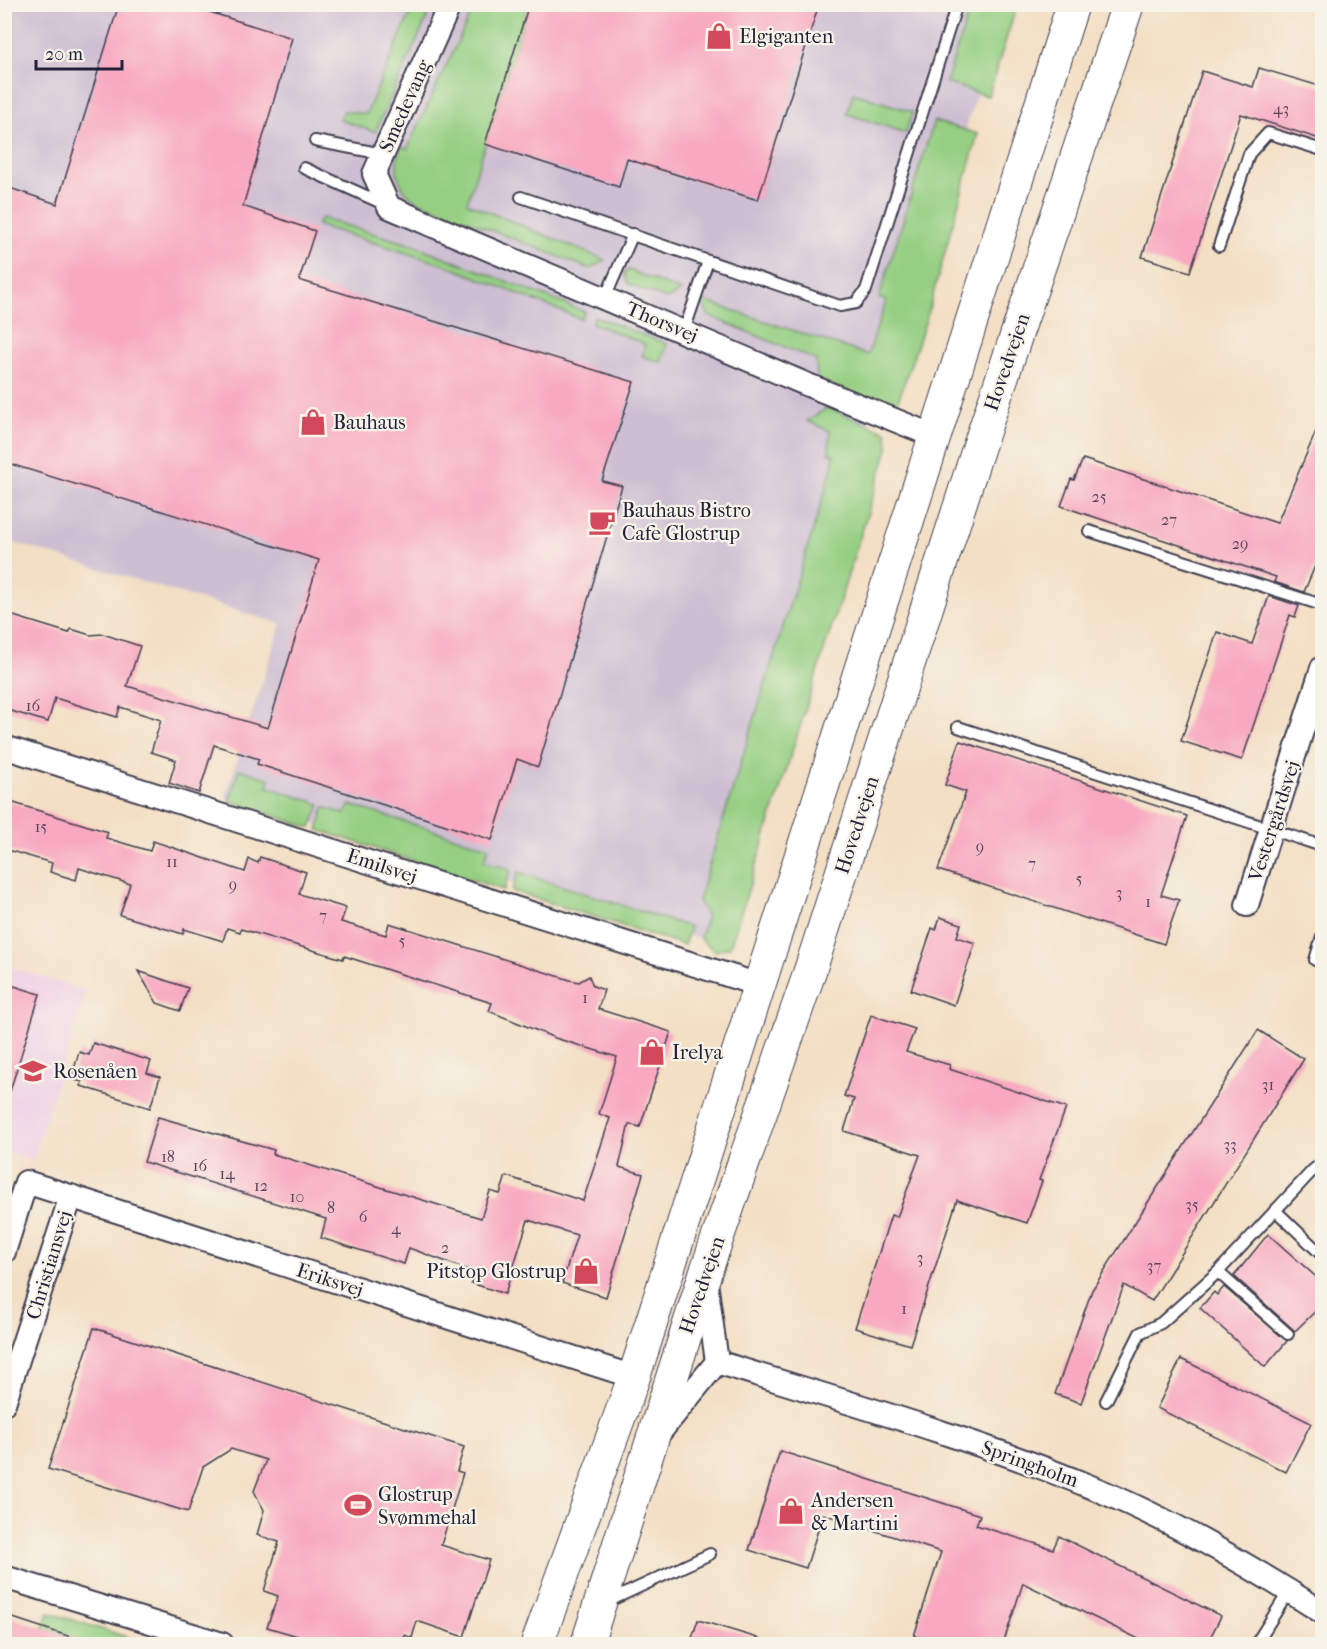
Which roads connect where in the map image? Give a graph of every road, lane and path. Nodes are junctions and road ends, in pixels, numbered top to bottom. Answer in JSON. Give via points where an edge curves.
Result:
{"nodes":[{"id":1,"x":450,"y":4,"type":"edge"},
{"id":2,"x":957,"y":4,"type":"edge"},
{"id":3,"x":1073,"y":4,"type":"edge"},
{"id":4,"x":1128,"y":4,"type":"edge"},
{"id":5,"x":315,"y":141,"type":"dead end"},
{"id":6,"x":1323,"y":150,"type":"edge"},
{"id":7,"x":383,"y":154,"type":"junction"},
{"id":8,"x":304,"y":168,"type":"dead end"},
{"id":9,"x":522,"y":197,"type":"dead end"},
{"id":10,"x":389,"y":207,"type":"junction"},
{"id":11,"x":633,"y":234,"type":"junction"},
{"id":12,"x":1219,"y":246,"type":"dead end"},
{"id":13,"x":708,"y":261,"type":"junction"},
{"id":14,"x":605,"y":298,"type":"junction"},
{"id":15,"x":684,"y":331,"type":"junction"},
{"id":16,"x":934,"y":436,"type":"junction"},
{"id":17,"x":1089,"y":531,"type":"dead end"},
{"id":18,"x":1323,"y":605,"type":"edge"},
{"id":19,"x":1323,"y":669,"type":"edge"},
{"id":20,"x":958,"y":727,"type":"dead end"},
{"id":21,"x":4,"y":747,"type":"edge"},
{"id":22,"x":1271,"y":830,"type":"junction"},
{"id":23,"x":1323,"y":846,"type":"edge"},
{"id":24,"x":1247,"y":905,"type":"dead end"},
{"id":25,"x":1323,"y":937,"type":"edge"},
{"id":26,"x":1315,"y":960,"type":"dead end"},
{"id":27,"x":759,"y":986,"type":"junction"},
{"id":28,"x":1323,"y":1163,"type":"edge"},
{"id":29,"x":70,"y":1196,"type":"junction"},
{"id":30,"x":1275,"y":1210,"type":"junction"},
{"id":31,"x":4,"y":1252,"type":"edge"},
{"id":32,"x":1323,"y":1255,"type":"edge"},
{"id":33,"x":1218,"y":1272,"type":"junction"},
{"id":34,"x":705,"y":1274,"type":"junction"},
{"id":35,"x":1288,"y":1334,"type":"dead end"},
{"id":36,"x":717,"y":1362,"type":"junction"},
{"id":37,"x":634,"y":1377,"type":"junction"},
{"id":38,"x":1106,"y":1401,"type":"dead end"},
{"id":39,"x":4,"y":1403,"type":"edge"},
{"id":40,"x":649,"y":1444,"type":"junction"},
{"id":41,"x":710,"y":1554,"type":"dead end"},
{"id":42,"x":568,"y":1561,"type":"junction"},
{"id":43,"x":4,"y":1577,"type":"edge"},
{"id":44,"x":1289,"y":1591,"type":"junction"},
{"id":45,"x":599,"y":1606,"type":"junction"},
{"id":46,"x":1323,"y":1612,"type":"edge"},
{"id":47,"x":222,"y":1644,"type":"edge"},
{"id":48,"x":537,"y":1644,"type":"edge"},
{"id":49,"x":549,"y":1644,"type":"edge"},
{"id":50,"x":587,"y":1644,"type":"edge"},
{"id":51,"x":1256,"y":1644,"type":"edge"}],
"edges":[{"from":1,"to":7,"type":"street","name":"Smedevang"},
{"from":2,"to":13,"type":"lane","via":[[861,298],[840,306]]},
{"from":3,"to":16,"type":"main road","name":"Hovedvejen"},
{"from":4,"to":34,"type":"main road","name":"Hovedvejen","via":[[978,449],[807,980]]},
{"from":5,"to":7,"type":"lane"},
{"from":6,"to":12,"type":"lane","via":[[1268,133],[1250,154]]},
{"from":7,"to":10,"type":"street","name":"Smedevang","via":[[374,174]]},
{"from":8,"to":10,"type":"lane"},
{"from":9,"to":11,"type":"lane"},
{"from":10,"to":14,"type":"street","name":"Thorsvej"},
{"from":11,"to":13,"type":"lane"},
{"from":11,"to":14,"type":"lane"},
{"from":13,"to":15,"type":"lane"},
{"from":14,"to":15,"type":"street","name":"Thorsvej"},
{"from":15,"to":16,"type":"street","name":"Thorsvej"},
{"from":16,"to":27,"type":"main road","name":"Hovedvejen"},
{"from":17,"to":18,"type":"lane"},
{"from":19,"to":22,"type":"street","name":"Vestergårdsvej"},
{"from":20,"to":22,"type":"lane"},
{"from":21,"to":27,"type":"street","name":"Emilsvej"},
{"from":22,"to":23,"type":"lane"},
{"from":22,"to":24,"type":"street","name":"Vestergårdsvej"},
{"from":25,"to":26,"type":"lane"},
{"from":27,"to":37,"type":"main road","name":"Hovedvejen"},
{"from":28,"to":30,"type":"lane"},
{"from":29,"to":31,"type":"street","name":"Eriksvej","via":[[26,1182]]},
{"from":29,"to":37,"type":"street","name":"Eriksvej"},
{"from":29,"to":39,"type":"street","name":"Christiansvej"},
{"from":30,"to":32,"type":"lane"},
{"from":30,"to":33,"type":"lane"},
{"from":33,"to":35,"type":"lane"},
{"from":33,"to":38,"type":"lane","via":[[1161,1323],[1140,1333]]},
{"from":34,"to":36,"type":"street"},
{"from":34,"to":40,"type":"main road","name":"Hovedvejen"},
{"from":36,"to":40,"type":"street"},
{"from":36,"to":44,"type":"street","name":"Springholm","via":[[999,1451],[1093,1487],[1172,1524]]},
{"from":37,"to":42,"type":"main road","name":"Hovedvejen"},
{"from":40,"to":45,"type":"main road","name":"Hovedvejen"},
{"from":41,"to":45,"type":"lane"},
{"from":42,"to":48,"type":"main road","name":"Hovedvejen"},
{"from":42,"to":49,"type":"main road"},
{"from":43,"to":47,"type":"street"},
{"from":44,"to":46,"type":"street","name":"Springholm"},
{"from":44,"to":51,"type":"lane"},
{"from":45,"to":50,"type":"main road","name":"Hovedvejen"}]}
